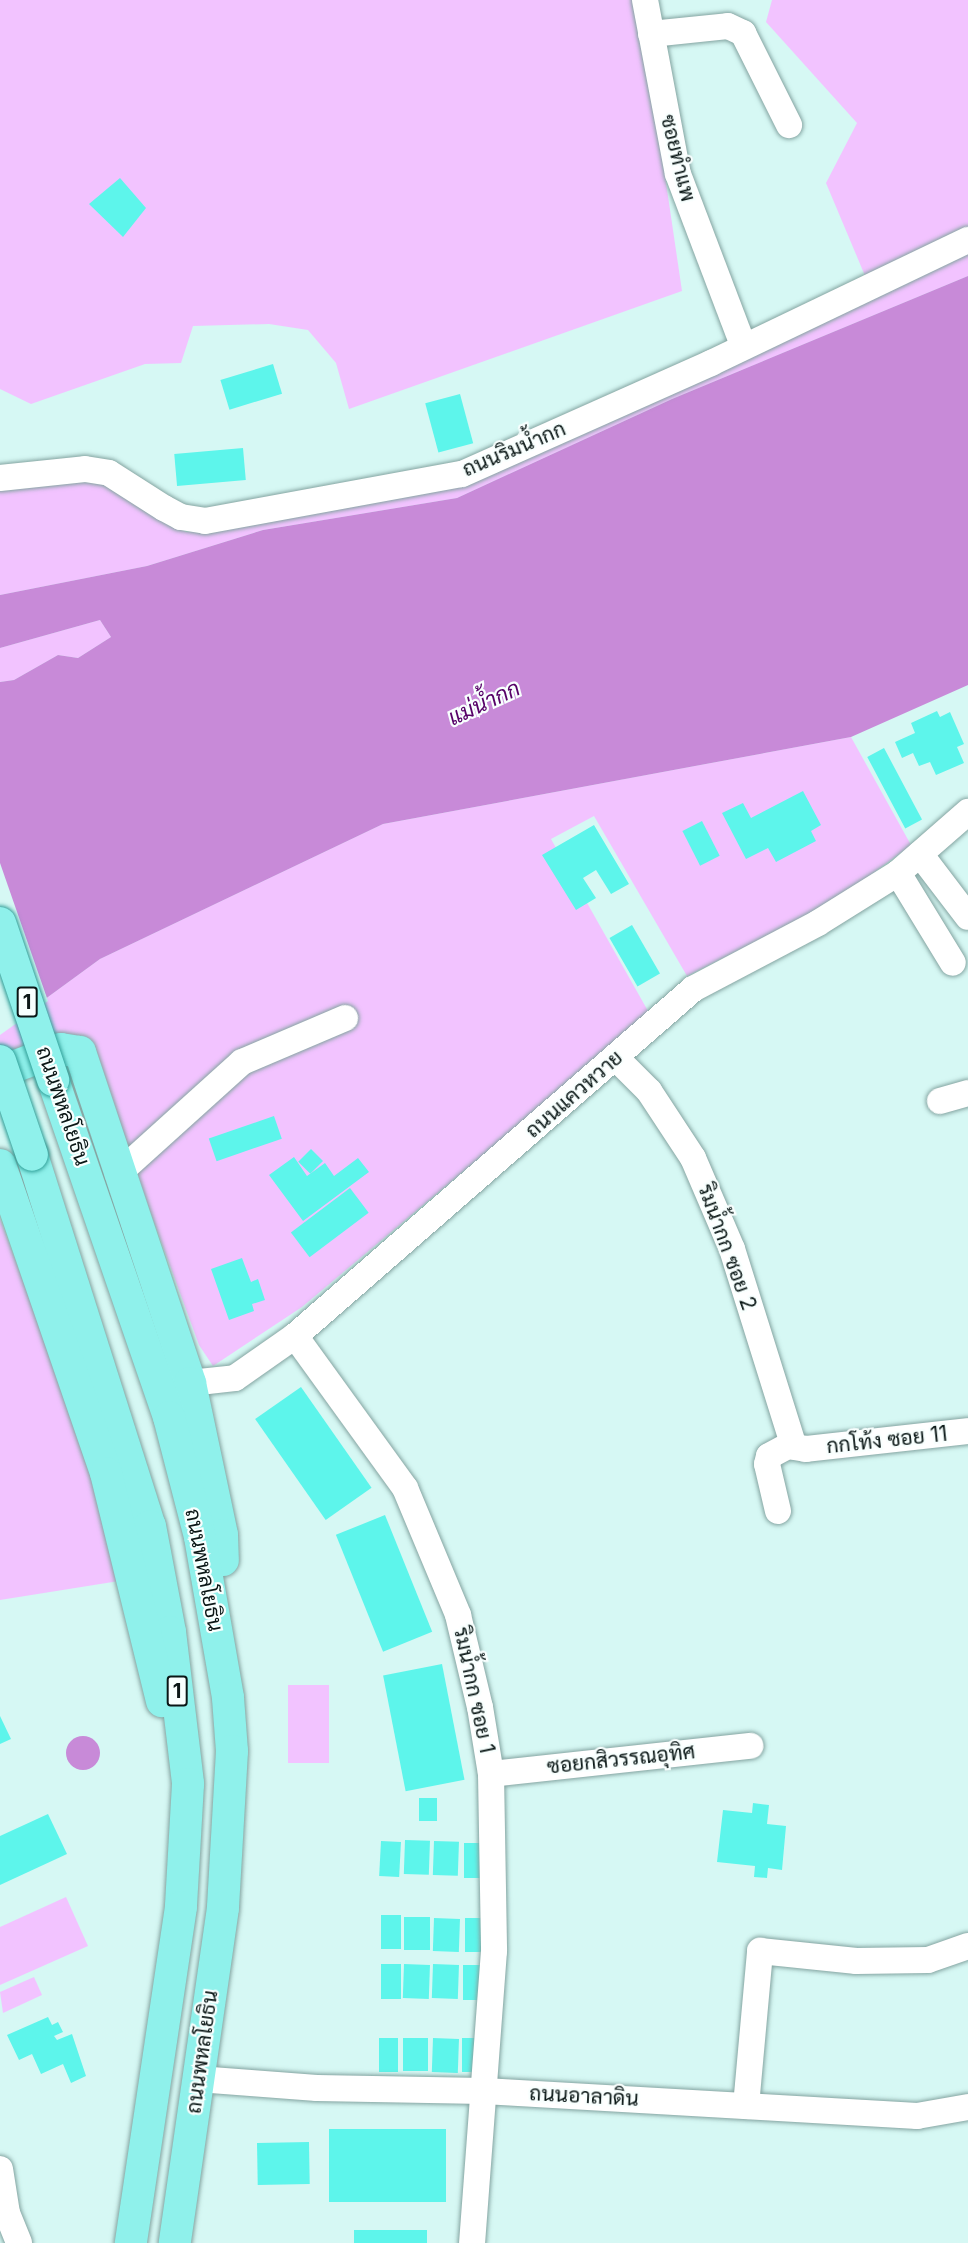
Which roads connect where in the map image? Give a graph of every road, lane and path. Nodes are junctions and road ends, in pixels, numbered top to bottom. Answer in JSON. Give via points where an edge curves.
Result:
{"nodes":[{"id":1,"x":645,"y":0,"type":"edge"},
{"id":2,"x":651,"y":34,"type":"junction"},
{"id":3,"x":789,"y":125,"type":"dead end"},
{"id":4,"x":968,"y":240,"type":"edge"},
{"id":5,"x":743,"y":345,"type":"junction"},
{"id":6,"x":0,"y":478,"type":"edge"},
{"id":7,"x":968,"y":812,"type":"edge"},
{"id":8,"x":920,"y":854,"type":"junction"},
{"id":9,"x":898,"y":873,"type":"junction"},
{"id":10,"x":968,"y":917,"type":"edge"},
{"id":11,"x":0,"y":923,"type":"edge"},
{"id":12,"x":953,"y":963,"type":"dead end"},
{"id":13,"x":345,"y":1018,"type":"dead end"},
{"id":14,"x":616,"y":1058,"type":"junction"},
{"id":15,"x":0,"y":1061,"type":"edge"},
{"id":16,"x":0,"y":1072,"type":"edge"},
{"id":17,"x":968,"y":1093,"type":"edge"},
{"id":18,"x":940,"y":1101,"type":"dead end"},
{"id":19,"x":0,"y":1165,"type":"edge"},
{"id":20,"x":118,"y":1174,"type":"junction"},
{"id":21,"x":295,"y":1336,"type":"junction"},
{"id":22,"x":190,"y":1383,"type":"junction"},
{"id":23,"x":968,"y":1431,"type":"edge"},
{"id":24,"x":799,"y":1446,"type":"junction"},
{"id":25,"x":778,"y":1510,"type":"dead end"},
{"id":26,"x":228,"y":1698,"type":"junction"},
{"id":27,"x":183,"y":1745,"type":"junction"},
{"id":28,"x":750,"y":1746,"type":"dead end"},
{"id":29,"x":491,"y":1774,"type":"junction"},
{"id":30,"x":968,"y":1946,"type":"edge"},
{"id":31,"x":198,"y":2079,"type":"junction"},
{"id":32,"x":484,"y":2091,"type":"junction"},
{"id":33,"x":746,"y":2106,"type":"junction"},
{"id":34,"x":968,"y":2107,"type":"edge"},
{"id":35,"x":0,"y":2169,"type":"edge"},
{"id":36,"x":19,"y":2243,"type":"edge"},
{"id":37,"x":131,"y":2243,"type":"edge"},
{"id":38,"x":175,"y":2243,"type":"edge"},
{"id":39,"x":472,"y":2243,"type":"edge"}],
"edges":[{"from":1,"to":2,"type":"street","name":"ซอยทำแพ"},
{"from":2,"to":3,"type":"street","via":[[728,26],[743,33]]},
{"from":2,"to":5,"type":"street","name":"ซอยทำแพ","via":[[678,174]]},
{"from":4,"to":5,"type":"street","name":"ถนนริมน้ำกก"},
{"from":5,"to":6,"type":"street","name":"ถนนริมน้ำกก","via":[[711,363],[462,474],[205,521],[182,517],[109,473],[85,469]]},
{"from":7,"to":8,"type":"street","name":"ถนนแควหวาย"},
{"from":8,"to":9,"type":"street","name":"ถนนแควหวาย"},
{"from":8,"to":10,"type":"street"},
{"from":9,"to":12,"type":"street"},
{"from":9,"to":14,"type":"street","name":"ถนนแควหวาย","via":[[818,923],[693,989]]},
{"from":11,"to":26,"type":"main road","name":"ถนนพหลโยธิน","number":"1","bridge":true,"via":[[169,1417],[200,1537]]},
{"from":13,"to":20,"type":"street","via":[[242,1062]]},
{"from":14,"to":21,"type":"street","name":"ถนนแควหวาย"},
{"from":14,"to":24,"type":"street","name":"ริมน้ำกก ซอย 2","via":[[649,1091],[693,1158],[732,1249]]},
{"from":15,"to":27,"type":"main road","name":"ถนนพหลโยธิน","number":"1","bridge":true,"via":[[150,1526],[170,1632]]},
{"from":16,"to":20,"type":"main road","via":[[61,1049],[80,1053]]},
{"from":17,"to":18,"type":"street"},
{"from":19,"to":27,"type":"main road","via":[[106,1473],[160,1696]]},
{"from":20,"to":22,"type":"main road"},
{"from":21,"to":22,"type":"street","name":"ถนนแควหวาย","via":[[235,1378]]},
{"from":21,"to":29,"type":"street","name":"ริมน้ำกก ซอย 1","via":[[405,1488],[458,1615]]},
{"from":22,"to":26,"type":"main road","via":[[222,1535]]},
{"from":23,"to":24,"type":"street","name":"กกโท้ง ซอย 11"},
{"from":24,"to":25,"type":"street","via":[[769,1456],[767,1464]]},
{"from":26,"to":31,"type":"main road","name":"ถนนพหลโยธิน","number":"1","via":[[232,1751],[230,1825],[223,1908]]},
{"from":27,"to":37,"type":"main road","name":"ถนนพหลโยธิน","number":"1","via":[[188,1784],[182,1907]]},
{"from":28,"to":29,"type":"street","name":"ซอยกสิวรรณอุทิศ"},
{"from":29,"to":32,"type":"street","name":"ริมน้ำกก ซอย 1","via":[[494,1951]]},
{"from":30,"to":33,"type":"street","via":[[928,1960],[856,1961],[760,1952]]},
{"from":31,"to":32,"type":"street","name":"ถนนอาลาดิน","via":[[317,2088]]},
{"from":31,"to":38,"type":"main road","name":"ถนนพหลโยธิน","number":"1"},
{"from":32,"to":33,"type":"street","name":"ถนนอาลาดิน"},
{"from":32,"to":39,"type":"street","name":"ริมน้ำกก ซอย 1"},
{"from":33,"to":34,"type":"street","name":"ถนนอาลาดิน","via":[[917,2116]]},
{"from":35,"to":36,"type":"street","via":[[7,2213]]}]}
